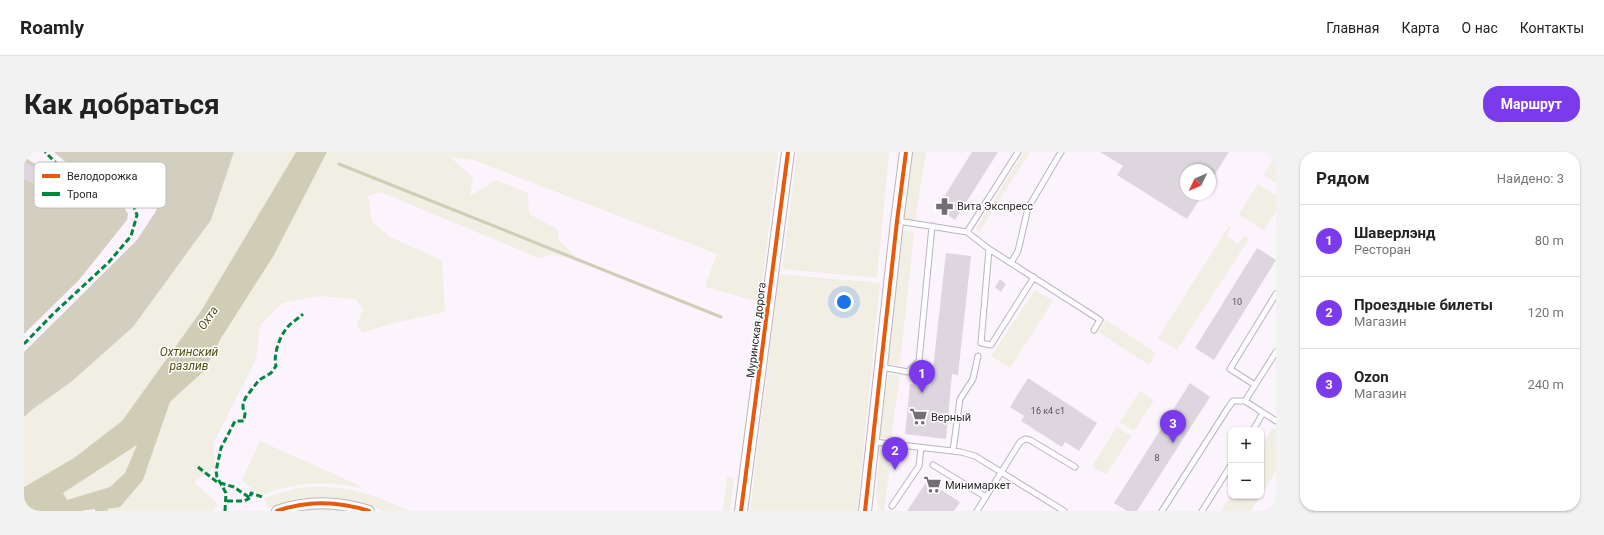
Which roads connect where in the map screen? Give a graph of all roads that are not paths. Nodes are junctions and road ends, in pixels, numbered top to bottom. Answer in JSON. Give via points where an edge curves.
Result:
{"nodes":[{"id":1,"x":788,"y":152,"type":"edge"},
{"id":2,"x":906,"y":152,"type":"edge"},
{"id":3,"x":1018,"y":152,"type":"edge"},
{"id":4,"x":1061,"y":152,"type":"edge"},
{"id":5,"x":897,"y":221,"type":"junction"},
{"id":6,"x":932,"y":226,"type":"junction"},
{"id":7,"x":967,"y":232,"type":"junction"},
{"id":8,"x":989,"y":249,"type":"junction"},
{"id":9,"x":1011,"y":263,"type":"junction"},
{"id":10,"x":1034,"y":277,"type":"junction"},
{"id":11,"x":1276,"y":294,"type":"edge"},
{"id":12,"x":1094,"y":330,"type":"dead end"},
{"id":13,"x":1276,"y":352,"type":"edge"},
{"id":14,"x":978,"y":356,"type":"dead end"},
{"id":15,"x":881,"y":367,"type":"junction"},
{"id":16,"x":1255,"y":385,"type":"junction"},
{"id":17,"x":1245,"y":401,"type":"junction"},
{"id":18,"x":1263,"y":413,"type":"junction"},
{"id":19,"x":1276,"y":421,"type":"edge"},
{"id":20,"x":1255,"y":427,"type":"edge"},
{"id":21,"x":873,"y":442,"type":"junction"},
{"id":22,"x":921,"y":448,"type":"junction"},
{"id":23,"x":953,"y":451,"type":"junction"},
{"id":24,"x":933,"y":464,"type":"dead end"},
{"id":25,"x":1075,"y":467,"type":"dead end"},
{"id":26,"x":1228,"y":470,"type":"edge"},
{"id":27,"x":1002,"y":472,"type":"junction"},
{"id":28,"x":986,"y":497,"type":"junction"},
{"id":29,"x":892,"y":506,"type":"dead end"},
{"id":30,"x":277,"y":511,"type":"edge"},
{"id":31,"x":368,"y":511,"type":"edge"},
{"id":32,"x":741,"y":511,"type":"edge"},
{"id":33,"x":865,"y":511,"type":"edge"},
{"id":34,"x":977,"y":511,"type":"edge"},
{"id":35,"x":1064,"y":511,"type":"edge"},
{"id":36,"x":1162,"y":511,"type":"edge"},
{"id":37,"x":1202,"y":511,"type":"edge"}],
"edges":[{"from":1,"to":32,"type":"street","name":"Муринская дорога"},
{"from":2,"to":5,"type":"street"},
{"from":3,"to":7,"type":"lane"},
{"from":4,"to":9,"type":"lane","via":[[1028,208],[1018,251]]},
{"from":5,"to":6,"type":"lane"},
{"from":5,"to":15,"type":"street"},
{"from":6,"to":7,"type":"lane"},
{"from":6,"to":15,"type":"lane","via":[[919,361],[908,372]]},
{"from":7,"to":8,"type":"lane"},
{"from":8,"to":9,"type":"lane"},
{"from":8,"to":10,"type":"lane","via":[[981,343],[991,345]]},
{"from":9,"to":10,"type":"lane"},
{"from":10,"to":12,"type":"lane","via":[[1100,320]]},
{"from":11,"to":16,"type":"lane","via":[[1230,369]]},
{"from":13,"to":16,"type":"lane"},
{"from":14,"to":23,"type":"lane","via":[[973,379],[960,400]]},
{"from":15,"to":21,"type":"street"},
{"from":16,"to":17,"type":"lane"},
{"from":17,"to":18,"type":"lane"},
{"from":17,"to":36,"type":"lane","via":[[1233,401]]},
{"from":18,"to":19,"type":"lane"},
{"from":18,"to":20,"type":"lane"},
{"from":21,"to":22,"type":"lane"},
{"from":21,"to":33,"type":"street"},
{"from":22,"to":23,"type":"lane"},
{"from":22,"to":29,"type":"lane","via":[[919,466]]},
{"from":23,"to":27,"type":"lane","via":[[975,456]]},
{"from":24,"to":28,"type":"lane"},
{"from":25,"to":27,"type":"lane","via":[[1025,439],[1020,442]]},
{"from":26,"to":37,"type":"lane"},
{"from":27,"to":28,"type":"lane"},
{"from":27,"to":35,"type":"lane"},
{"from":28,"to":34,"type":"lane"},
{"from":30,"to":31,"type":"street","via":[[325,502]]}]}
